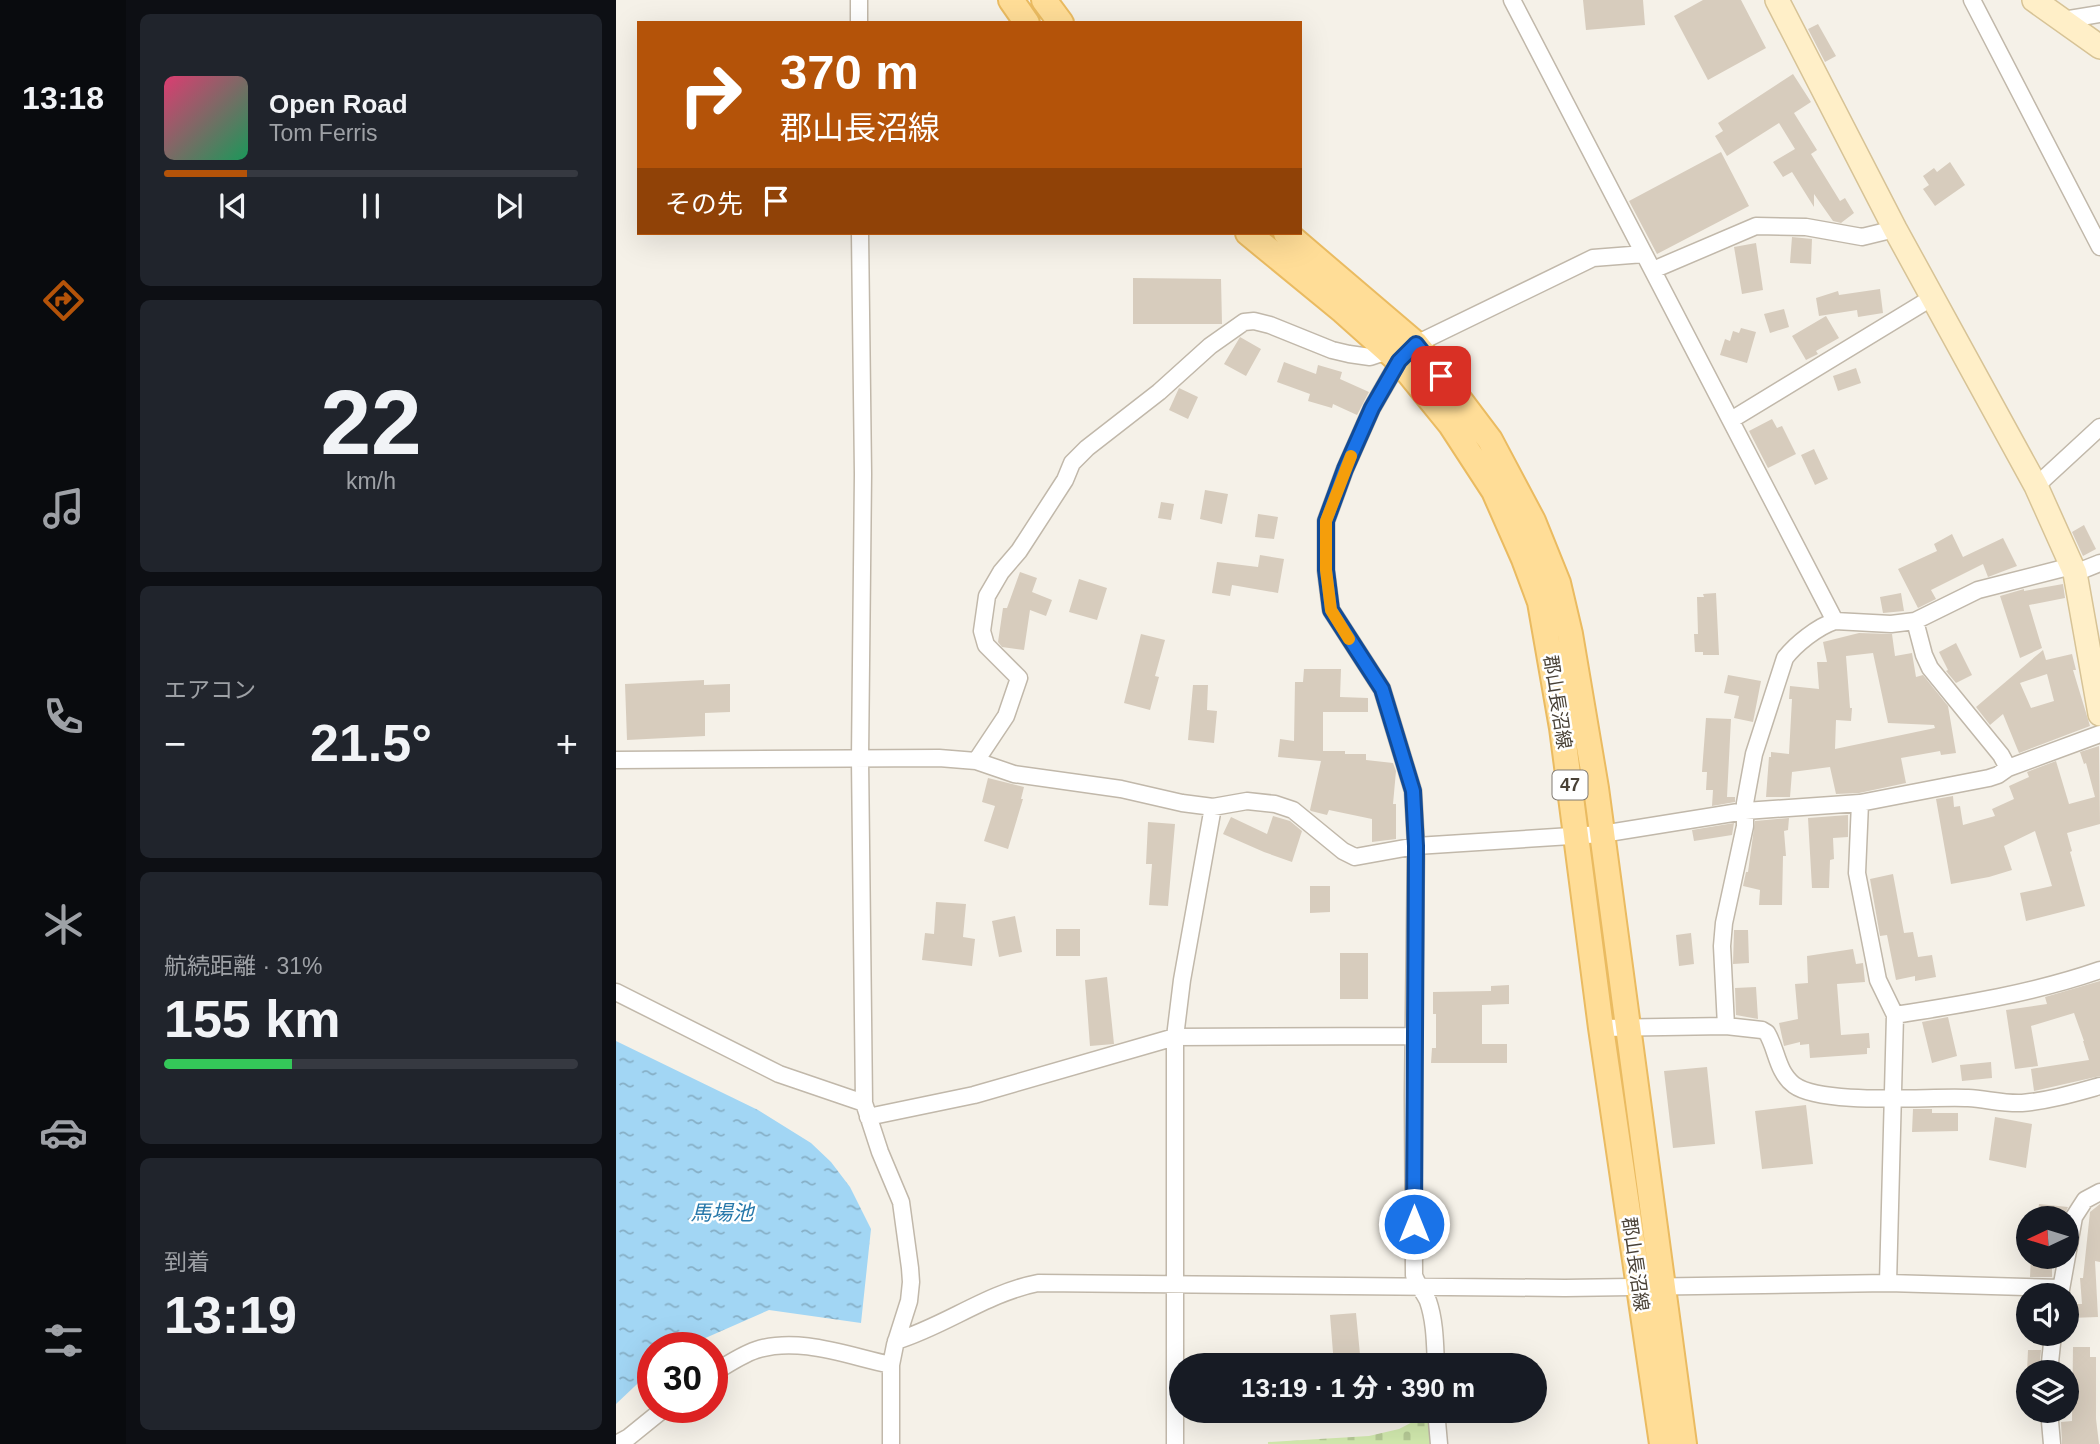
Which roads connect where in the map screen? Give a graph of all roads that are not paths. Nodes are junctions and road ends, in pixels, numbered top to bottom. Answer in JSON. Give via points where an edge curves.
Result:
{"nodes":[{"id":1,"x":859,"y":0,"type":"edge"},
{"id":2,"x":1011,"y":0,"type":"edge"},
{"id":3,"x":1044,"y":0,"type":"edge"},
{"id":4,"x":1512,"y":0,"type":"edge"},
{"id":5,"x":1777,"y":0,"type":"edge"},
{"id":6,"x":1972,"y":0,"type":"edge"},
{"id":7,"x":2034,"y":0,"type":"edge"},
{"id":8,"x":2100,"y":14,"type":"edge"},
{"id":9,"x":2063,"y":20,"type":"junction"},
{"id":10,"x":859,"y":21,"type":"edge"},
{"id":11,"x":1026,"y":21,"type":"edge"},
{"id":12,"x":1060,"y":21,"type":"edge"},
{"id":13,"x":2100,"y":47,"type":"edge"},
{"id":14,"x":1895,"y":229,"type":"junction"},
{"id":15,"x":860,"y":235,"type":"edge"},
{"id":16,"x":1250,"y":235,"type":"edge"},
{"id":17,"x":1288,"y":235,"type":"edge"},
{"id":18,"x":2100,"y":247,"type":"edge"},
{"id":19,"x":1644,"y":254,"type":"junction"},
{"id":20,"x":1653,"y":270,"type":"junction"},
{"id":21,"x":1933,"y":297,"type":"junction"},
{"id":22,"x":1401,"y":352,"type":"junction"},
{"id":23,"x":1731,"y":420,"type":"junction"},
{"id":24,"x":2100,"y":427,"type":"edge"},
{"id":25,"x":2036,"y":486,"type":"junction"},
{"id":26,"x":2100,"y":563,"type":"edge"},
{"id":27,"x":2074,"y":570,"type":"junction"},
{"id":28,"x":1835,"y":621,"type":"junction"},
{"id":29,"x":1915,"y":621,"type":"junction"},
{"id":30,"x":2100,"y":713,"type":"edge"},
{"id":31,"x":2100,"y":734,"type":"edge"},
{"id":32,"x":860,"y":759,"type":"junction"},
{"id":33,"x":616,"y":760,"type":"edge"},
{"id":34,"x":976,"y":761,"type":"junction"},
{"id":35,"x":2008,"y":768,"type":"junction"},
{"id":36,"x":1860,"y":803,"type":"junction"},
{"id":37,"x":1213,"y":807,"type":"junction"},
{"id":38,"x":1745,"y":811,"type":"junction"},
{"id":39,"x":1602,"y":834,"type":"junction"},
{"id":40,"x":1577,"y":835,"type":"junction"},
{"id":41,"x":1416,"y":846,"type":"junction"},
{"id":42,"x":2100,"y":970,"type":"edge"},
{"id":43,"x":616,"y":992,"type":"edge"},
{"id":44,"x":1895,"y":1015,"type":"junction"},
{"id":45,"x":1726,"y":1026,"type":"junction"},
{"id":46,"x":1601,"y":1028,"type":"junction"},
{"id":47,"x":1628,"y":1028,"type":"junction"},
{"id":48,"x":1413,"y":1036,"type":"junction"},
{"id":49,"x":1175,"y":1037,"type":"junction"},
{"id":50,"x":2100,"y":1086,"type":"edge"},
{"id":51,"x":1895,"y":1099,"type":"junction"},
{"id":52,"x":866,"y":1110,"type":"junction"},
{"id":53,"x":2100,"y":1192,"type":"edge"},
{"id":54,"x":1888,"y":1283,"type":"junction"},
{"id":55,"x":2062,"y":1283,"type":"edge"},
{"id":56,"x":1175,"y":1284,"type":"junction"},
{"id":57,"x":1651,"y":1286,"type":"junction"},
{"id":58,"x":1418,"y":1287,"type":"junction"},
{"id":59,"x":2016,"y":1289,"type":"edge"},
{"id":60,"x":896,"y":1341,"type":"junction"},
{"id":61,"x":1435,"y":1353,"type":"edge"},
{"id":62,"x":728,"y":1365,"type":"edge"},
{"id":63,"x":891,"y":1365,"type":"junction"},
{"id":64,"x":646,"y":1423,"type":"edge"},
{"id":65,"x":1437,"y":1423,"type":"edge"},
{"id":66,"x":2050,"y":1423,"type":"edge"},
{"id":67,"x":616,"y":1444,"type":"edge"},
{"id":68,"x":891,"y":1444,"type":"edge"},
{"id":69,"x":1175,"y":1444,"type":"edge"},
{"id":70,"x":1439,"y":1444,"type":"edge"},
{"id":71,"x":1661,"y":1444,"type":"edge"},
{"id":72,"x":1684,"y":1444,"type":"edge"},
{"id":73,"x":2052,"y":1444,"type":"edge"}],
"edges":[{"from":1,"to":10,"type":"street"},
{"from":2,"to":11,"type":"main road"},
{"from":3,"to":12,"type":"main road"},
{"from":4,"to":19,"type":"street"},
{"from":5,"to":14,"type":"street"},
{"from":6,"to":18,"type":"street"},
{"from":7,"to":9,"type":"street"},
{"from":8,"to":9,"type":"street"},
{"from":9,"to":13,"type":"street"},
{"from":14,"to":20,"type":"street","via":[[1854,236],[1806,227],[1756,226]]},
{"from":14,"to":21,"type":"street"},
{"from":15,"to":32,"type":"street"},
{"from":16,"to":22,"type":"main road","name":"郡山長沼線","number":"47"},
{"from":17,"to":22,"type":"main road","name":"郡山長沼線","number":"47"},
{"from":19,"to":20,"type":"street"},
{"from":19,"to":22,"type":"street","via":[[1593,258]]},
{"from":20,"to":23,"type":"street"},
{"from":21,"to":23,"type":"street"},
{"from":21,"to":25,"type":"street"},
{"from":22,"to":34,"type":"street","via":[[1349,354],[1270,325],[1244,322],[1087,448],[1072,463],[987,596],[982,631],[986,645],[1019,678],[1006,716]]},
{"from":22,"to":39,"type":"main road","name":"郡山長沼線","number":"47","via":[[1490,440],[1533,521],[1558,583],[1570,634]]},
{"from":22,"to":40,"type":"main road","name":"郡山長沼線","number":"47","via":[[1493,491],[1540,602]]},
{"from":22,"to":41,"type":"street","via":[[1372,408],[1326,521],[1326,570],[1331,610],[1382,689],[1413,791]]},
{"from":23,"to":28,"type":"street"},
{"from":24,"to":25,"type":"street"},
{"from":25,"to":27,"type":"street"},
{"from":26,"to":27,"type":"street"},
{"from":27,"to":29,"type":"street","via":[[1978,590]]},
{"from":27,"to":30,"type":"street"},
{"from":28,"to":29,"type":"street"},
{"from":28,"to":38,"type":"street","via":[[1785,658],[1758,738]]},
{"from":29,"to":35,"type":"street","via":[[1930,668]]},
{"from":31,"to":35,"type":"street"},
{"from":32,"to":33,"type":"street"},
{"from":32,"to":34,"type":"street"},
{"from":32,"to":52,"type":"street"},
{"from":34,"to":37,"type":"street","via":[[1014,774]]},
{"from":35,"to":36,"type":"street","via":[[1989,778]]},
{"from":36,"to":38,"type":"street"},
{"from":36,"to":44,"type":"street","via":[[1857,873],[1878,980]]},
{"from":37,"to":41,"type":"street","via":[[1247,801],[1293,810],[1356,857]]},
{"from":37,"to":49,"type":"street"},
{"from":38,"to":39,"type":"street"},
{"from":38,"to":45,"type":"street","via":[[1724,923]]},
{"from":39,"to":40,"type":"street"},
{"from":39,"to":47,"type":"main road","name":"郡山長沼線","number":"47"},
{"from":40,"to":41,"type":"street"},
{"from":40,"to":46,"type":"main road","name":"郡山長沼線","number":"47"},
{"from":41,"to":48,"type":"street"},
{"from":42,"to":44,"type":"street","via":[[2057,985]]},
{"from":43,"to":52,"type":"street","via":[[779,1074]]},
{"from":44,"to":51,"type":"street"},
{"from":45,"to":47,"type":"street"},
{"from":45,"to":51,"type":"street","via":[[1767,1033],[1778,1064],[1796,1086],[1818,1093]]},
{"from":46,"to":47,"type":"street"},
{"from":46,"to":57,"type":"main road","name":"郡山長沼線","number":"47"},
{"from":47,"to":57,"type":"main road","name":"郡山長沼線","number":"47"},
{"from":48,"to":49,"type":"street"},
{"from":48,"to":58,"type":"street","via":[[1414,1275]]},
{"from":49,"to":52,"type":"street","via":[[974,1095]]},
{"from":49,"to":56,"type":"street"},
{"from":50,"to":51,"type":"street","via":[[2022,1103]]},
{"from":51,"to":54,"type":"street"},
{"from":52,"to":60,"type":"street","via":[[906,1223],[911,1282]]},
{"from":53,"to":55,"type":"street","via":[[2085,1200],[2074,1217]]},
{"from":54,"to":57,"type":"street"},
{"from":54,"to":59,"type":"street"},
{"from":56,"to":58,"type":"street"},
{"from":56,"to":60,"type":"street","via":[[1030,1285]]},
{"from":56,"to":69,"type":"street"},
{"from":57,"to":58,"type":"street"},
{"from":57,"to":71,"type":"main road","name":"郡山長沼線","number":"47"},
{"from":57,"to":72,"type":"main road","name":"郡山長沼線","number":"47"},
{"from":58,"to":61,"type":"street","via":[[1430,1308]]},
{"from":60,"to":63,"type":"street"},
{"from":62,"to":63,"type":"street","via":[[754,1351],[779,1345],[813,1347]]},
{"from":63,"to":68,"type":"street"},
{"from":64,"to":67,"type":"street"},
{"from":65,"to":70,"type":"street"},
{"from":66,"to":73,"type":"street"}]}
